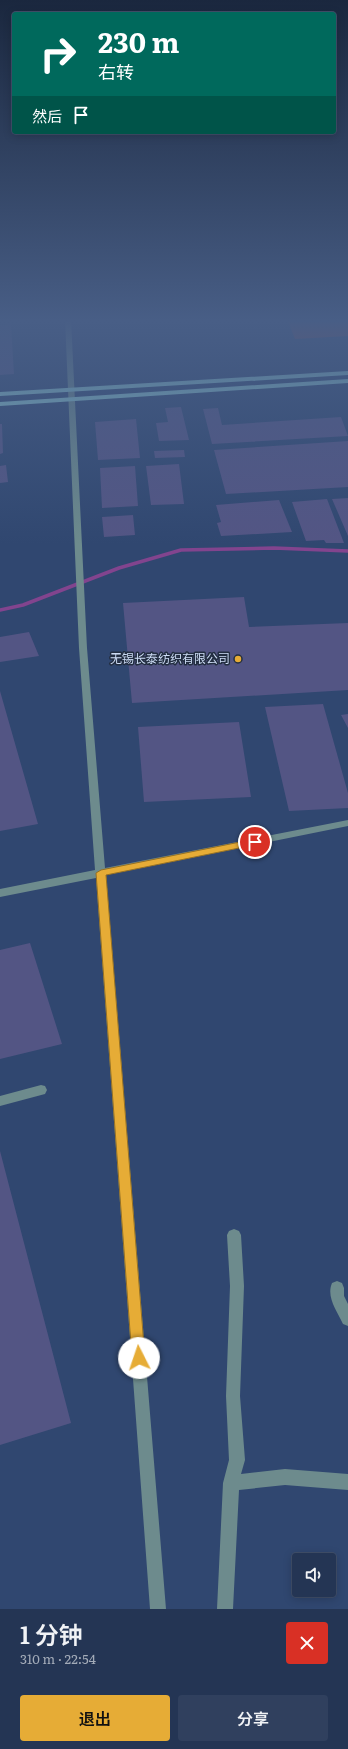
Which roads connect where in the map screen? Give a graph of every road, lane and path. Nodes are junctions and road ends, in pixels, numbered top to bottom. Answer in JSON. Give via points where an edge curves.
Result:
{"nodes":[{"id":1,"x":6,"y":394,"type":"edge"},
{"id":2,"x":82,"y":394,"type":"edge"},
{"id":3,"x":89,"y":394,"type":"edge"},
{"id":4,"x":71,"y":395,"type":"junction"},
{"id":5,"x":0,"y":404,"type":"edge"},
{"id":6,"x":348,"y":823,"type":"edge"},
{"id":7,"x":101,"y":873,"type":"junction"},
{"id":8,"x":0,"y":893,"type":"edge"},
{"id":9,"x":42,"y":1090,"type":"dead end"},
{"id":10,"x":0,"y":1101,"type":"edge"},
{"id":11,"x":234,"y":1235,"type":"dead end"},
{"id":12,"x":337,"y":1288,"type":"dead end"},
{"id":13,"x":348,"y":1319,"type":"edge"},
{"id":14,"x":348,"y":1482,"type":"edge"},
{"id":15,"x":231,"y":1483,"type":"junction"},
{"id":16,"x":158,"y":1609,"type":"edge"},
{"id":17,"x":225,"y":1609,"type":"edge"}],
"edges":[{"from":1,"to":4,"type":"main road"},
{"from":2,"to":4,"type":"main road"},
{"from":3,"to":4,"type":"main road"},
{"from":4,"to":5,"type":"main road"},
{"from":4,"to":7,"type":"street","via":[[83,648]]},
{"from":6,"to":7,"type":"street"},
{"from":7,"to":8,"type":"street"},
{"from":7,"to":16,"type":"street"},
{"from":9,"to":10,"type":"street"},
{"from":11,"to":15,"type":"street","via":[[238,1286],[233,1396],[237,1460]]},
{"from":12,"to":13,"type":"street","via":[[337,1297]]},
{"from":14,"to":15,"type":"street","via":[[285,1477]]},
{"from":15,"to":17,"type":"street"}]}
